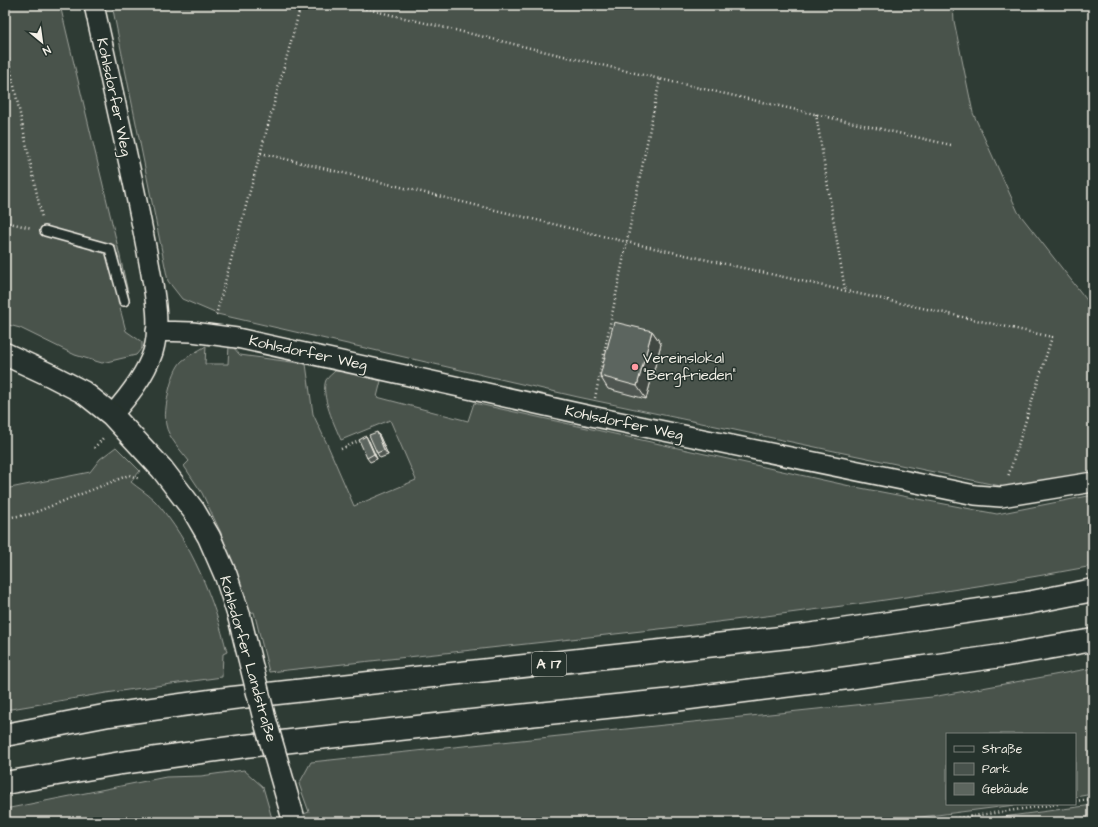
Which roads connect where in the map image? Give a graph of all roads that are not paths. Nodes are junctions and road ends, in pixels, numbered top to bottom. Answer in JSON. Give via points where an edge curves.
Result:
{"nodes":[{"id":1,"x":94,"y":5,"type":"edge"},
{"id":2,"x":45,"y":231,"type":"road end"},
{"id":3,"x":124,"y":301,"type":"dead end"},
{"id":4,"x":156,"y":331,"type":"junction"},
{"id":5,"x":5,"y":354,"type":"edge"},
{"id":6,"x":112,"y":415,"type":"junction"},
{"id":7,"x":1093,"y":482,"type":"edge"},
{"id":8,"x":1093,"y":590,"type":"edge"},
{"id":9,"x":1093,"y":640,"type":"edge"},
{"id":10,"x":5,"y":735,"type":"edge"},
{"id":11,"x":5,"y":784,"type":"edge"},
{"id":12,"x":293,"y":819,"type":"edge"}],
"edges":[{"from":1,"to":4,"type":"street","name":"Kohlsdorfer Weg","via":[[145,242],[156,309]]},
{"from":2,"to":3,"type":"lane","via":[[110,249]]},
{"from":4,"to":6,"type":"street","name":"Kohlsdorfer Weg","via":[[153,352],[145,371]]},
{"from":4,"to":7,"type":"street","name":"Kohlsdorfer Weg","via":[[192,332],[237,338],[591,416],[975,495],[1001,497]]},
{"from":5,"to":6,"type":"main road","name":"Kohlsdorfer Landstraße","via":[[84,392]]},
{"from":6,"to":12,"type":"main road","name":"Kohlsdorfer Landstraße","bridge":true,"via":[[162,468],[210,537],[239,616]]},
{"from":8,"to":10,"type":"main road","number":"A 17","via":[[1027,603],[807,636],[232,698],[109,715]]},
{"from":9,"to":11,"type":"main road","via":[[848,678],[674,700],[245,746],[121,762]]}]}
